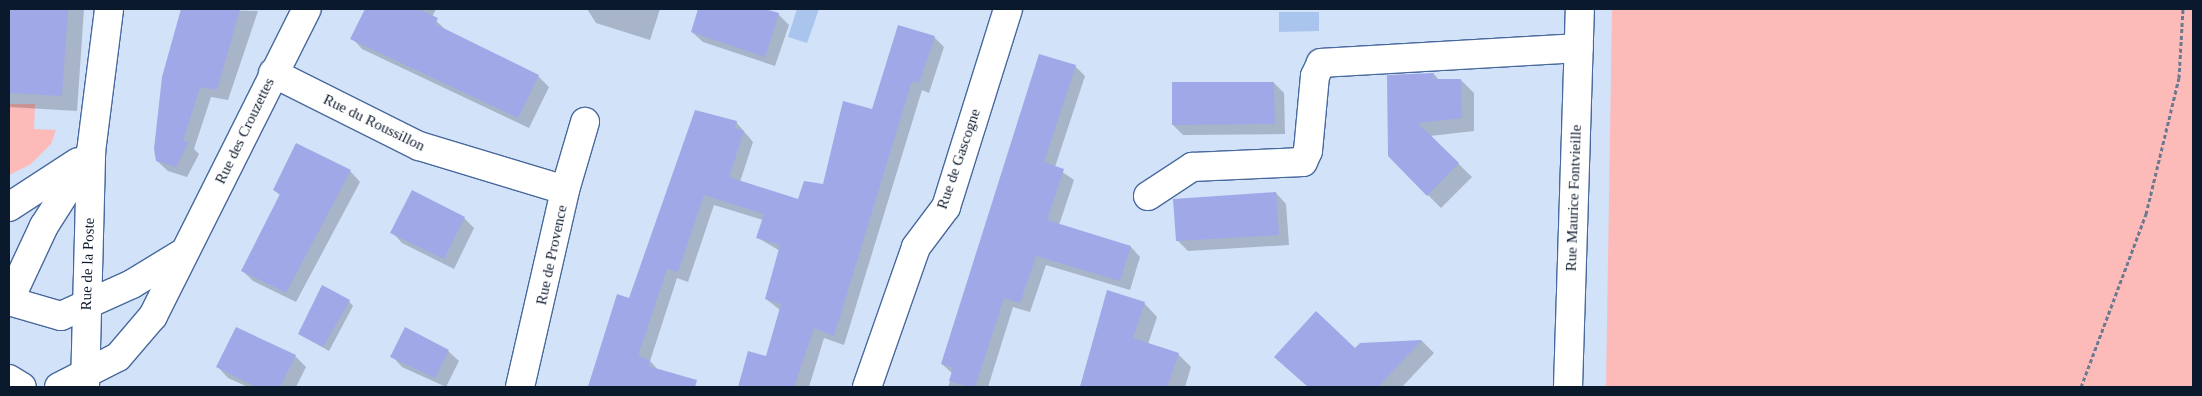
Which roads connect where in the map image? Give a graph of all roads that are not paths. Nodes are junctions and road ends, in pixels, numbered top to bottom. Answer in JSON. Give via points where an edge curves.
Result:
{"nodes":[{"id":1,"x":109,"y":9,"type":"edge"},
{"id":2,"x":307,"y":9,"type":"edge"},
{"id":3,"x":1008,"y":9,"type":"edge"},
{"id":4,"x":1580,"y":9,"type":"edge"},
{"id":5,"x":1579,"y":48,"type":"junction"},
{"id":6,"x":273,"y":73,"type":"junction"},
{"id":7,"x":585,"y":122,"type":"dead end"},
{"id":8,"x":91,"y":152,"type":"junction"},
{"id":9,"x":565,"y":190,"type":"junction"},
{"id":10,"x":1148,"y":196,"type":"dead end"},
{"id":11,"x":9,"y":206,"type":"edge"},
{"id":12,"x":183,"y":253,"type":"junction"},
{"id":13,"x":9,"y":301,"type":"edge"},
{"id":14,"x":87,"y":307,"type":"junction"},
{"id":15,"x":9,"y":379,"type":"edge"},
{"id":16,"x":85,"y":381,"type":"edge"},
{"id":17,"x":22,"y":387,"type":"edge"},
{"id":18,"x":59,"y":387,"type":"edge"},
{"id":19,"x":520,"y":387,"type":"edge"},
{"id":20,"x":867,"y":387,"type":"edge"},
{"id":21,"x":1568,"y":387,"type":"edge"}],
"edges":[{"from":1,"to":8,"type":"street","name":"Rue de la Poste"},
{"from":2,"to":6,"type":"street","name":"Rue des Crouzettes"},
{"from":3,"to":20,"type":"street","name":"Rue de Gascogne","via":[[946,207],[916,247]]},
{"from":4,"to":5,"type":"street","name":"Rue Maurice Fontvieille"},
{"from":5,"to":10,"type":"street","via":[[1321,63],[1315,76],[1308,151],[1303,162],[1192,167]]},
{"from":5,"to":21,"type":"street","name":"Rue Maurice Fontvieille"},
{"from":6,"to":9,"type":"street","name":"Rue du Roussillon","via":[[418,146]]},
{"from":6,"to":12,"type":"street","name":"Rue des Crouzettes"},
{"from":7,"to":9,"type":"street","name":"Rue de Provence"},
{"from":8,"to":11,"type":"street"},
{"from":8,"to":13,"type":"street","name":"Rue de la Poste","via":[[44,226]]},
{"from":8,"to":14,"type":"street","name":"Rue de la Poste"},
{"from":9,"to":19,"type":"street","name":"Rue de Provence"},
{"from":12,"to":14,"type":"street"},
{"from":12,"to":16,"type":"street","name":"Rue des Crouzettes","via":[[152,316],[118,358]]},
{"from":13,"to":14,"type":"street","via":[[61,316]]},
{"from":14,"to":16,"type":"street","name":"Rue de la Poste"},
{"from":15,"to":17,"type":"street"},
{"from":16,"to":18,"type":"street","name":"Rue des Crouzettes"}]}
